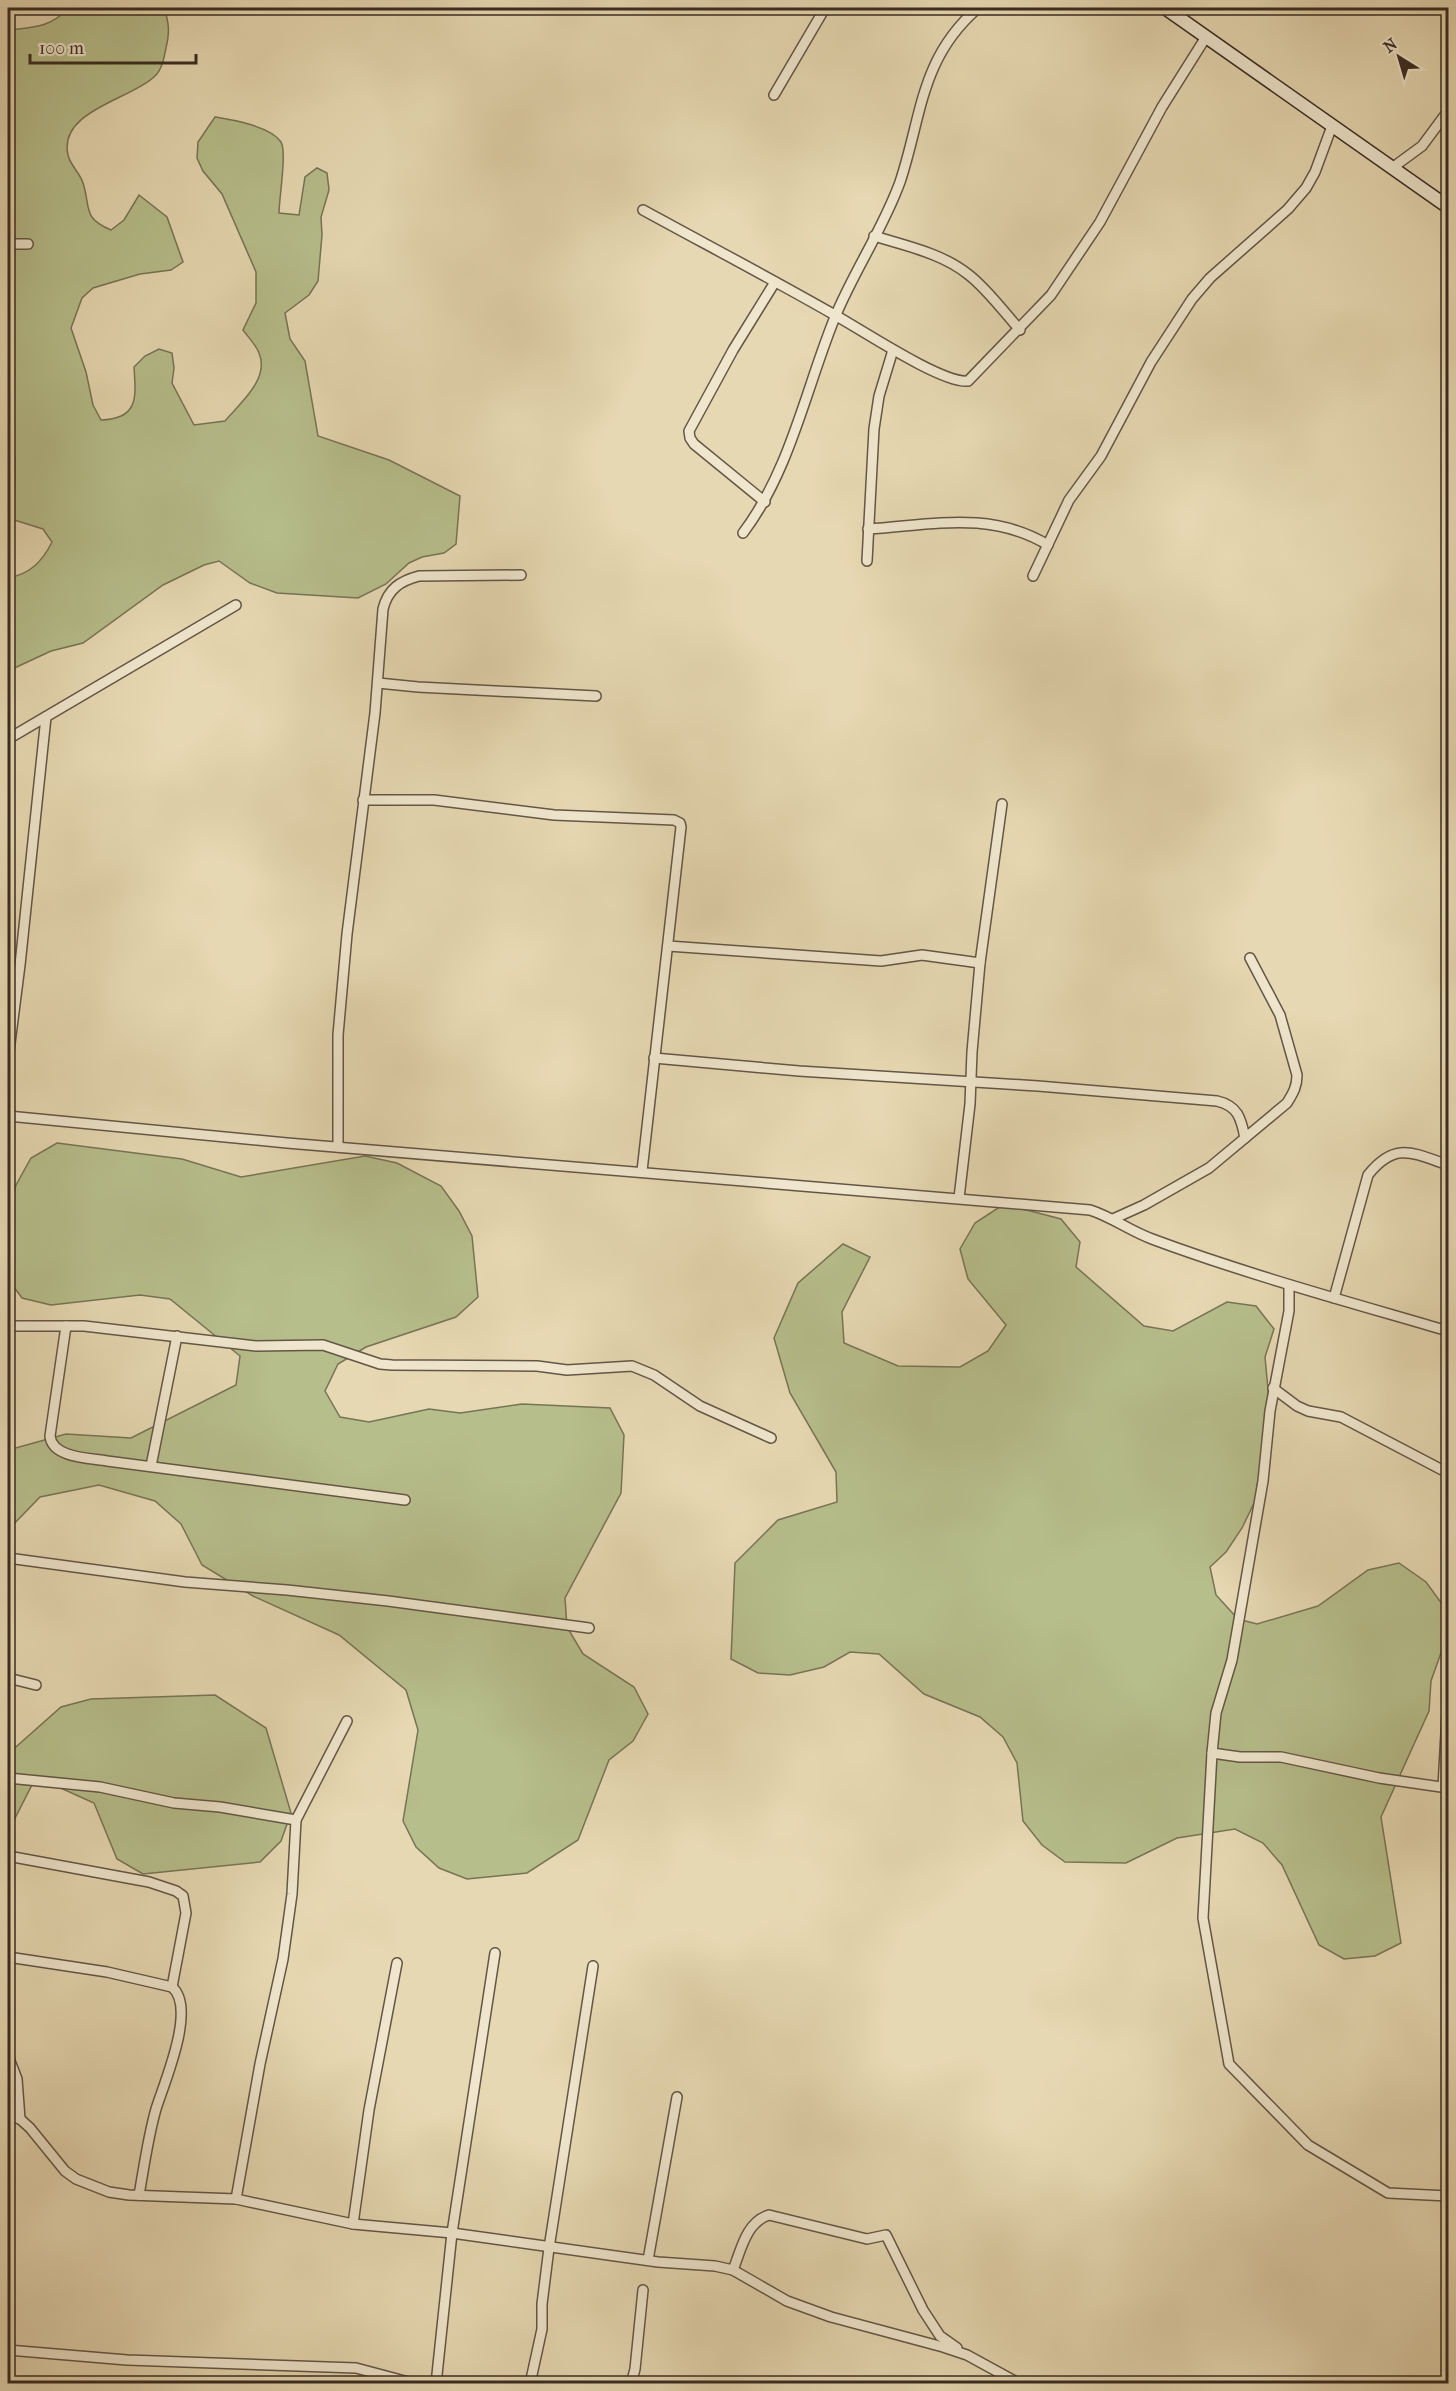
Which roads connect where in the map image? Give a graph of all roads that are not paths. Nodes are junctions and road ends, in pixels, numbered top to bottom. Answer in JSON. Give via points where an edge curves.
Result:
{"nodes":[{"id":1,"x":806,"y":8,"type":"edge"},
{"id":2,"x":978,"y":8,"type":"edge"},
{"id":3,"x":1165,"y":8,"type":"edge"},
{"id":4,"x":824,"y":9,"type":"edge"},
{"id":5,"x":1206,"y":37,"type":"junction"},
{"id":6,"x":774,"y":95,"type":"dead end"},
{"id":7,"x":1449,"y":111,"type":"edge"},
{"id":8,"x":1332,"y":126,"type":"junction"},
{"id":9,"x":1392,"y":168,"type":"junction"},
{"id":10,"x":1449,"y":207,"type":"edge"},
{"id":11,"x":643,"y":210,"type":"dead end"},
{"id":12,"x":874,"y":236,"type":"junction"},
{"id":13,"x":8,"y":244,"type":"edge"},
{"id":14,"x":28,"y":244,"type":"dead end"},
{"id":15,"x":775,"y":282,"type":"junction"},
{"id":16,"x":836,"y":315,"type":"junction"},
{"id":17,"x":1020,"y":330,"type":"junction"},
{"id":18,"x":893,"y":350,"type":"junction"},
{"id":19,"x":765,"y":502,"type":"junction"},
{"id":20,"x":868,"y":530,"type":"junction"},
{"id":21,"x":743,"y":533,"type":"dead end"},
{"id":22,"x":1048,"y":545,"type":"junction"},
{"id":23,"x":867,"y":561,"type":"dead end"},
{"id":24,"x":521,"y":575,"type":"dead end"},
{"id":25,"x":1033,"y":576,"type":"dead end"},
{"id":26,"x":236,"y":604,"type":"dead end"},
{"id":27,"x":378,"y":683,"type":"junction"},
{"id":28,"x":596,"y":696,"type":"dead end"},
{"id":29,"x":46,"y":717,"type":"junction"},
{"id":30,"x":8,"y":739,"type":"edge"},
{"id":31,"x":363,"y":800,"type":"junction"},
{"id":32,"x":1002,"y":804,"type":"dead end"},
{"id":33,"x":668,"y":946,"type":"junction"},
{"id":34,"x":1250,"y":958,"type":"dead end"},
{"id":35,"x":980,"y":963,"type":"junction"},
{"id":36,"x":654,"y":1058,"type":"junction"},
{"id":37,"x":8,"y":1059,"type":"edge"},
{"id":38,"x":971,"y":1083,"type":"junction"},
{"id":39,"x":8,"y":1116,"type":"edge"},
{"id":40,"x":1245,"y":1138,"type":"junction"},
{"id":41,"x":338,"y":1147,"type":"junction"},
{"id":42,"x":1449,"y":1165,"type":"edge"},
{"id":43,"x":642,"y":1172,"type":"junction"},
{"id":44,"x":959,"y":1198,"type":"junction"},
{"id":45,"x":1113,"y":1219,"type":"junction"},
{"id":46,"x":1289,"y":1285,"type":"junction"},
{"id":47,"x":1334,"y":1298,"type":"junction"},
{"id":48,"x":8,"y":1326,"type":"edge"},
{"id":49,"x":66,"y":1326,"type":"junction"},
{"id":50,"x":1449,"y":1331,"type":"edge"},
{"id":51,"x":177,"y":1336,"type":"junction"},
{"id":52,"x":1273,"y":1388,"type":"junction"},
{"id":53,"x":771,"y":1438,"type":"dead end"},
{"id":54,"x":151,"y":1466,"type":"junction"},
{"id":55,"x":1449,"y":1473,"type":"edge"},
{"id":56,"x":405,"y":1500,"type":"dead end"},
{"id":57,"x":8,"y":1558,"type":"edge"},
{"id":58,"x":589,"y":1628,"type":"dead end"},
{"id":59,"x":8,"y":1678,"type":"edge"},
{"id":60,"x":36,"y":1685,"type":"dead end"},
{"id":61,"x":1449,"y":1697,"type":"edge"},
{"id":62,"x":347,"y":1721,"type":"dead end"},
{"id":63,"x":1212,"y":1753,"type":"junction"},
{"id":64,"x":8,"y":1778,"type":"edge"},
{"id":65,"x":1446,"y":1787,"type":"edge"},
{"id":66,"x":296,"y":1820,"type":"junction"},
{"id":67,"x":8,"y":1857,"type":"edge"},
{"id":68,"x":495,"y":1953,"type":"dead end"},
{"id":69,"x":8,"y":1957,"type":"edge"},
{"id":70,"x":397,"y":1962,"type":"dead end"},
{"id":71,"x":593,"y":1966,"type":"dead end"},
{"id":72,"x":172,"y":1987,"type":"junction"},
{"id":73,"x":8,"y":2056,"type":"edge"},
{"id":74,"x":677,"y":2097,"type":"dead end"},
{"id":75,"x":8,"y":2116,"type":"edge"},
{"id":76,"x":20,"y":2119,"type":"junction"},
{"id":77,"x":139,"y":2195,"type":"junction"},
{"id":78,"x":1449,"y":2196,"type":"edge"},
{"id":79,"x":236,"y":2199,"type":"junction"},
{"id":80,"x":353,"y":2224,"type":"junction"},
{"id":81,"x":452,"y":2233,"type":"junction"},
{"id":82,"x":549,"y":2248,"type":"junction"},
{"id":83,"x":648,"y":2260,"type":"junction"},
{"id":84,"x":733,"y":2270,"type":"junction"},
{"id":85,"x":643,"y":2290,"type":"dead end"},
{"id":86,"x":8,"y":2350,"type":"edge"},
{"id":87,"x":967,"y":2355,"type":"junction"},
{"id":88,"x":416,"y":2384,"type":"edge"},
{"id":89,"x":436,"y":2384,"type":"edge"},
{"id":90,"x":530,"y":2384,"type":"edge"},
{"id":91,"x":631,"y":2384,"type":"edge"},
{"id":92,"x":1020,"y":2384,"type":"edge"}],
"edges":[{"from":1,"to":4,"type":"street"},
{"from":2,"to":12,"type":"street","via":[[952,35],[926,83],[899,185]]},
{"from":3,"to":5,"type":"main road"},
{"from":4,"to":6,"type":"street"},
{"from":5,"to":8,"type":"main road"},
{"from":5,"to":17,"type":"street","via":[[1162,107],[1100,222],[1050,295]]},
{"from":7,"to":9,"type":"street","via":[[1422,146]]},
{"from":8,"to":9,"type":"main road"},
{"from":8,"to":22,"type":"street","via":[[1315,172],[1300,195],[1192,299],[1151,362],[1091,473],[1069,500]]},
{"from":9,"to":10,"type":"main road"},
{"from":11,"to":15,"type":"street"},
{"from":12,"to":16,"type":"street"},
{"from":12,"to":17,"type":"street","via":[[952,263],[969,274]]},
{"from":13,"to":14,"type":"street"},
{"from":15,"to":16,"type":"street"},
{"from":15,"to":19,"type":"street","via":[[689,431],[694,444]]},
{"from":16,"to":18,"type":"street"},
{"from":16,"to":19,"type":"street"},
{"from":17,"to":18,"type":"street","via":[[968,381],[954,380]]},
{"from":18,"to":20,"type":"street","via":[[874,429]]},
{"from":19,"to":21,"type":"street"},
{"from":20,"to":22,"type":"street","via":[[982,522],[1028,534]]},
{"from":20,"to":23,"type":"street"},
{"from":22,"to":25,"type":"street"},
{"from":24,"to":27,"type":"street","via":[[419,576],[394,587],[382,609]]},
{"from":26,"to":29,"type":"street"},
{"from":27,"to":28,"type":"street"},
{"from":27,"to":31,"type":"street"},
{"from":29,"to":30,"type":"street"},
{"from":29,"to":37,"type":"street"},
{"from":31,"to":33,"type":"street","via":[[444,801],[554,815],[678,821],[681,827]]},
{"from":31,"to":41,"type":"street","via":[[338,1035]]},
{"from":32,"to":35,"type":"street"},
{"from":33,"to":35,"type":"street","via":[[881,961],[922,956]]},
{"from":33,"to":36,"type":"street"},
{"from":34,"to":40,"type":"street","via":[[1280,1015],[1297,1085],[1287,1103]]},
{"from":35,"to":38,"type":"street"},
{"from":36,"to":38,"type":"street"},
{"from":36,"to":43,"type":"street"},
{"from":38,"to":40,"type":"street","via":[[1217,1101],[1236,1110]]},
{"from":38,"to":44,"type":"street"},
{"from":39,"to":41,"type":"street"},
{"from":40,"to":45,"type":"street","via":[[1209,1168]]},
{"from":41,"to":43,"type":"street"},
{"from":42,"to":47,"type":"street","via":[[1404,1151],[1378,1162],[1368,1174]]},
{"from":43,"to":44,"type":"street"},
{"from":44,"to":45,"type":"street","via":[[1090,1210]]},
{"from":45,"to":46,"type":"street","via":[[1149,1238]]},
{"from":46,"to":47,"type":"street"},
{"from":46,"to":52,"type":"street","via":[[1287,1322]]},
{"from":47,"to":50,"type":"street"},
{"from":48,"to":49,"type":"street"},
{"from":49,"to":51,"type":"street"},
{"from":49,"to":54,"type":"street","via":[[50,1441],[53,1446],[64,1453]]},
{"from":51,"to":53,"type":"street","via":[[256,1346],[323,1345],[392,1365],[528,1365],[567,1370],[632,1366],[654,1375],[700,1406]]},
{"from":51,"to":54,"type":"street"},
{"from":52,"to":55,"type":"street","via":[[1303,1409],[1341,1418]]},
{"from":52,"to":63,"type":"street","via":[[1263,1481],[1232,1660],[1216,1713]]},
{"from":54,"to":56,"type":"street"},
{"from":57,"to":58,"type":"street","via":[[185,1582],[377,1599]]},
{"from":59,"to":60,"type":"street"},
{"from":61,"to":65,"type":"street"},
{"from":62,"to":66,"type":"street"},
{"from":63,"to":65,"type":"street","via":[[1281,1757],[1379,1778]]},
{"from":63,"to":78,"type":"street","via":[[1203,1918],[1229,2064],[1308,2145],[1388,2193]]},
{"from":64,"to":66,"type":"street","via":[[100,1787],[174,1803]]},
{"from":66,"to":79,"type":"street","via":[[283,1959]]},
{"from":67,"to":72,"type":"street","via":[[149,1882],[183,1896],[186,1913]]},
{"from":68,"to":81,"type":"street"},
{"from":69,"to":72,"type":"street","via":[[107,1972]]},
{"from":70,"to":80,"type":"street","via":[[369,2110]]},
{"from":71,"to":82,"type":"street"},
{"from":72,"to":77,"type":"street","via":[[181,1999],[179,2029]]},
{"from":73,"to":76,"type":"street","via":[[17,2079]]},
{"from":74,"to":83,"type":"street"},
{"from":75,"to":76,"type":"street"},
{"from":76,"to":77,"type":"street","via":[[76,2179],[109,2192]]},
{"from":77,"to":79,"type":"street"},
{"from":79,"to":80,"type":"street"},
{"from":80,"to":81,"type":"street"},
{"from":81,"to":82,"type":"street"},
{"from":81,"to":89,"type":"street"},
{"from":82,"to":83,"type":"street"},
{"from":82,"to":90,"type":"street","via":[[542,2329]]},
{"from":83,"to":84,"type":"street"},
{"from":84,"to":87,"type":"street","via":[[787,2301],[831,2318]]},
{"from":84,"to":87,"type":"street","via":[[751,2226],[759,2218],[769,2216],[867,2239],[886,2235],[940,2336]]},
{"from":85,"to":91,"type":"street","via":[[636,2369]]},
{"from":86,"to":88,"type":"street","via":[[127,2360],[356,2368]]},
{"from":87,"to":92,"type":"street"}]}
